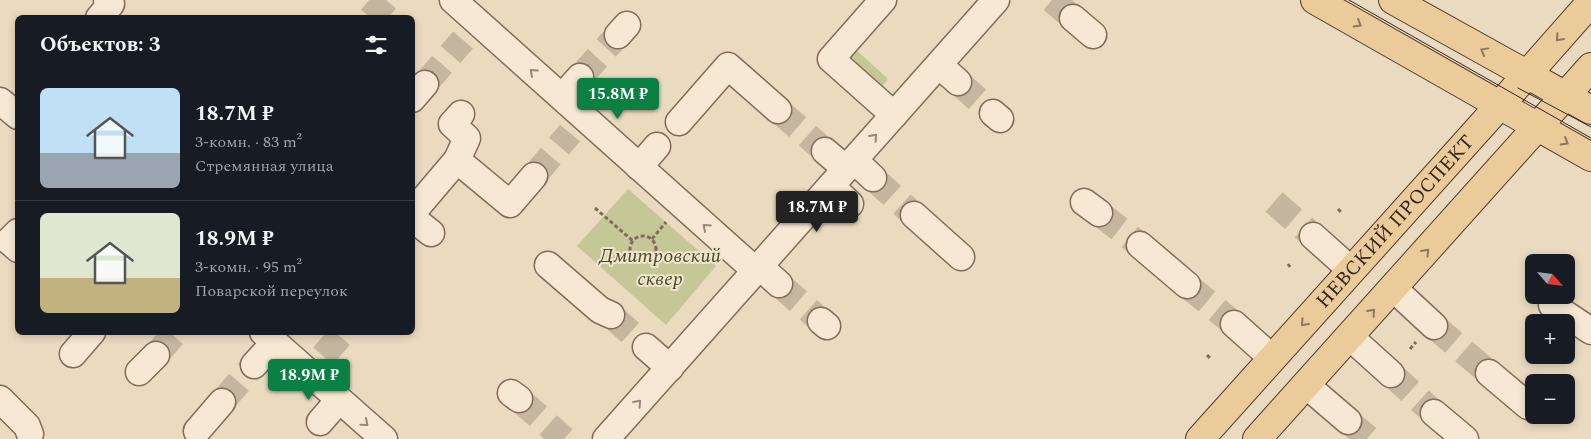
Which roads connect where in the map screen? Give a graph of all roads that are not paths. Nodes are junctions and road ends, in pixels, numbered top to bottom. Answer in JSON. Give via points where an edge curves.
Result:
{"nodes":[{"id":1,"x":107,"y":0,"type":"edge"},
{"id":2,"x":883,"y":0,"type":"edge"},
{"id":3,"x":1315,"y":0,"type":"edge"},
{"id":4,"x":1393,"y":0,"type":"edge"},
{"id":5,"x":1591,"y":2,"type":"edge"},
{"id":6,"x":984,"y":4,"type":"edge"},
{"id":7,"x":465,"y":14,"type":"edge"},
{"id":8,"x":102,"y":15,"type":"edge"},
{"id":9,"x":1073,"y":18,"type":"tunnel mouth"},
{"id":10,"x":1093,"y":35,"type":"dead end"},
{"id":11,"x":939,"y":64,"type":"junction"},
{"id":12,"x":1591,"y":67,"type":"edge"},
{"id":13,"x":1527,"y":74,"type":"junction"},
{"id":14,"x":580,"y":77,"type":"tunnel mouth"},
{"id":15,"x":958,"y":82,"type":"tunnel mouth"},
{"id":16,"x":1565,"y":96,"type":"junction"},
{"id":17,"x":562,"y":98,"type":"junction"},
{"id":18,"x":1500,"y":105,"type":"junction"},
{"id":19,"x":778,"y":110,"type":"tunnel mouth"},
{"id":20,"x":1591,"y":110,"type":"edge"},
{"id":21,"x":460,"y":114,"type":"dead end"},
{"id":22,"x":894,"y":115,"type":"junction"},
{"id":23,"x":679,"y":122,"type":"dead end"},
{"id":24,"x":1538,"y":126,"type":"junction"},
{"id":25,"x":657,"y":146,"type":"dead end"},
{"id":26,"x":825,"y":151,"type":"tunnel mouth"},
{"id":27,"x":1591,"y":157,"type":"edge"},
{"id":28,"x":457,"y":160,"type":"junction"},
{"id":29,"x":639,"y":166,"type":"junction"},
{"id":30,"x":534,"y":176,"type":"tunnel mouth"},
{"id":31,"x":838,"y":178,"type":"junction"},
{"id":32,"x":873,"y":178,"type":"tunnel mouth"},
{"id":33,"x":845,"y":210,"type":"dead end"},
{"id":34,"x":914,"y":215,"type":"tunnel mouth"},
{"id":35,"x":418,"y":224,"type":"edge"},
{"id":36,"x":15,"y":235,"type":"edge"},
{"id":37,"x":1313,"y":236,"type":"tunnel mouth"},
{"id":38,"x":1140,"y":245,"type":"tunnel mouth"},
{"id":39,"x":15,"y":246,"type":"edge"},
{"id":40,"x":961,"y":257,"type":"dead end"},
{"id":41,"x":548,"y":265,"type":"dead end"},
{"id":42,"x":758,"y":269,"type":"junction"},
{"id":43,"x":1352,"y":270,"type":"junction"},
{"id":44,"x":779,"y":284,"type":"tunnel mouth"},
{"id":45,"x":1187,"y":285,"type":"tunnel mouth"},
{"id":46,"x":1393,"y":288,"type":"junction"},
{"id":47,"x":1552,"y":305,"type":"dead end"},
{"id":48,"x":611,"y":315,"type":"tunnel mouth"},
{"id":49,"x":1234,"y":324,"type":"tunnel mouth"},
{"id":50,"x":1591,"y":331,"type":"edge"},
{"id":51,"x":1425,"y":334,"type":"tunnel mouth"},
{"id":52,"x":89,"y":335,"type":"edge"},
{"id":53,"x":1350,"y":336,"type":"junction"},
{"id":54,"x":268,"y":338,"type":"edge"},
{"id":55,"x":646,"y":347,"type":"tunnel mouth"},
{"id":56,"x":73,"y":354,"type":"dead end"},
{"id":57,"x":1272,"y":358,"type":"junction"},
{"id":58,"x":254,"y":365,"type":"tunnel mouth"},
{"id":59,"x":670,"y":368,"type":"junction"},
{"id":60,"x":1489,"y":373,"type":"tunnel mouth"},
{"id":61,"x":1391,"y":374,"type":"tunnel mouth"},
{"id":62,"x":1306,"y":385,"type":"junction"},
{"id":63,"x":0,"y":399,"type":"edge"},
{"id":64,"x":339,"y":400,"type":"junction"},
{"id":65,"x":222,"y":402,"type":"tunnel mouth"},
{"id":66,"x":1525,"y":403,"type":"edge"},
{"id":67,"x":1434,"y":413,"type":"tunnel mouth"},
{"id":68,"x":1348,"y":421,"type":"tunnel mouth"},
{"id":69,"x":320,"y":422,"type":"dead end"},
{"id":70,"x":197,"y":431,"type":"dead end"},
{"id":71,"x":30,"y":434,"type":"dead end"},
{"id":72,"x":619,"y":434,"type":"edge"},
{"id":73,"x":384,"y":439,"type":"edge"},
{"id":74,"x":1200,"y":439,"type":"edge"},
{"id":75,"x":1257,"y":439,"type":"edge"},
{"id":76,"x":1465,"y":439,"type":"edge"}],
"edges":[{"from":1,"to":8,"type":"street","via":[[111,4]]},
{"from":2,"to":22,"type":"street","via":[[831,59]]},
{"from":3,"to":18,"type":"main road","one_way":true},
{"from":13,"to":4,"type":"main road","one_way":true},
{"from":5,"to":13,"type":"main road","name":"НЕВСКИЙ ПРОСПЕКТ","one_way":true},
{"from":6,"to":11,"type":"street"},
{"from":17,"to":7,"type":"street","one_way":true,"via":[[506,62]]},
{"from":9,"to":10,"type":"street"},
{"from":11,"to":15,"type":"street"},
{"from":11,"to":22,"type":"street"},
{"from":12,"to":16,"type":"main road"},
{"from":13,"to":16,"type":"main road"},
{"from":13,"to":18,"type":"main road","name":"НЕВСКИЙ ПРОСПЕКТ"},
{"from":14,"to":17,"type":"street"},
{"from":16,"to":20,"type":"main road"},
{"from":16,"to":24,"type":"main road"},
{"from":17,"to":29,"type":"street","via":[[577,125]]},
{"from":18,"to":24,"type":"main road"},
{"from":18,"to":43,"type":"main road","name":"НЕВСКИЙ ПРОСПЕКТ"},
{"from":19,"to":23,"type":"street","via":[[728,66]]},
{"from":21,"to":28,"type":"street","via":[[452,124],[468,138]]},
{"from":31,"to":22,"type":"street","one_way":true},
{"from":24,"to":27,"type":"main road","one_way":true},
{"from":46,"to":24,"type":"main road","one_way":true},
{"from":25,"to":29,"type":"street"},
{"from":26,"to":31,"type":"street"},
{"from":28,"to":30,"type":"street","via":[[510,204]]},
{"from":28,"to":35,"type":"street"},
{"from":42,"to":29,"type":"street","one_way":true},
{"from":31,"to":32,"type":"street"},
{"from":31,"to":33,"type":"street"},
{"from":31,"to":42,"type":"street"},
{"from":34,"to":40,"type":"street"},
{"from":36,"to":39,"type":"street","via":[[9,241]]},
{"from":37,"to":43,"type":"street"},
{"from":38,"to":45,"type":"street"},
{"from":41,"to":48,"type":"street","via":[[600,310]]},
{"from":42,"to":44,"type":"street"},
{"from":42,"to":59,"type":"street"},
{"from":43,"to":57,"type":"main road","name":"НЕВСКИЙ ПРОСПЕКТ","one_way":true},
{"from":46,"to":51,"type":"street"},
{"from":53,"to":46,"type":"main road","one_way":true},
{"from":47,"to":50,"type":"street"},
{"from":49,"to":57,"type":"street"},
{"from":52,"to":56,"type":"street"},
{"from":53,"to":61,"type":"street"},
{"from":53,"to":62,"type":"main road"},
{"from":54,"to":58,"type":"street"},
{"from":54,"to":64,"type":"street","via":[[316,364]]},
{"from":55,"to":59,"type":"street"},
{"from":57,"to":74,"type":"main road","name":"НЕВСКИЙ ПРОСПЕКТ"},
{"from":72,"to":59,"type":"street","one_way":true},
{"from":60,"to":66,"type":"street"},
{"from":62,"to":68,"type":"street"},
{"from":62,"to":75,"type":"main road"},
{"from":63,"to":71,"type":"street","via":[[27,426]]},
{"from":64,"to":69,"type":"street"},
{"from":64,"to":73,"type":"street","one_way":true},
{"from":65,"to":70,"type":"street"},
{"from":67,"to":76,"type":"street"}]}
